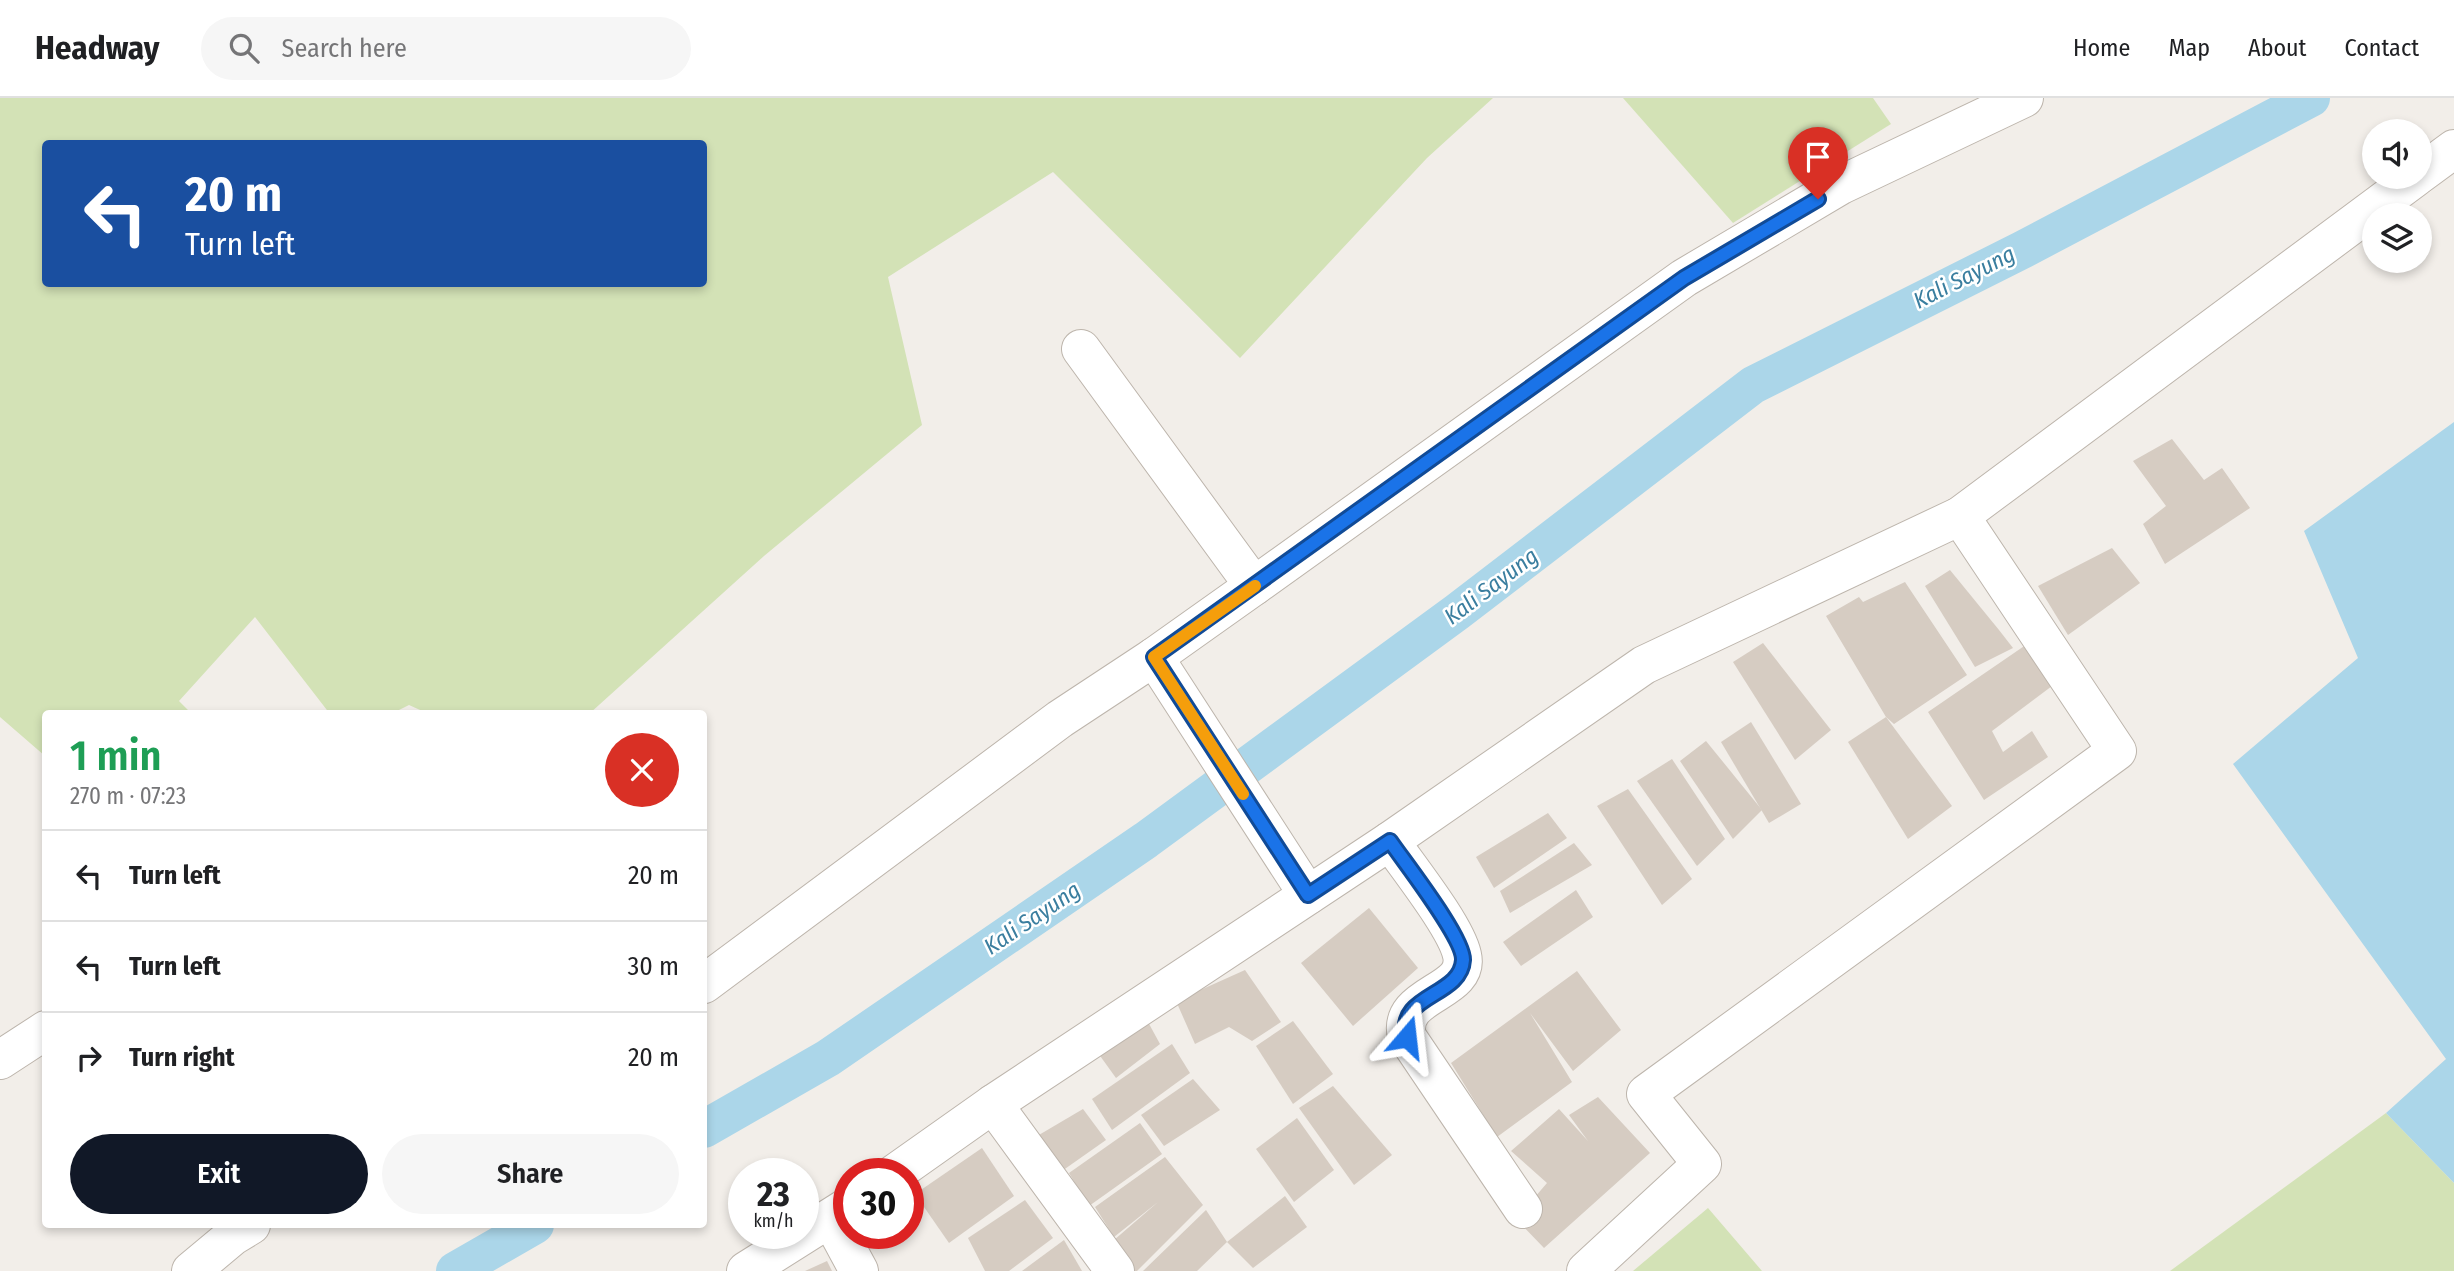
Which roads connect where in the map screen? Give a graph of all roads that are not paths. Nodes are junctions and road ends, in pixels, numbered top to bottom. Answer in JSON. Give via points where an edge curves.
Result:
{"nodes":[{"id":1,"x":2003,"y":102,"type":"edge"},
{"id":2,"x":2454,"y":149,"type":"edge"},
{"id":3,"x":2432,"y":165,"type":"edge"},
{"id":4,"x":2399,"y":189,"type":"edge"},
{"id":5,"x":1081,"y":349,"type":"dead end"},
{"id":6,"x":1960,"y":516,"type":"junction"},
{"id":7,"x":1254,"y":586,"type":"junction"},
{"id":8,"x":1163,"y":668,"type":"junction"},
{"id":9,"x":1390,"y":841,"type":"junction"},
{"id":10,"x":1302,"y":887,"type":"junction"},
{"id":11,"x":707,"y":982,"type":"edge"},
{"id":12,"x":42,"y":1033,"type":"edge"},
{"id":13,"x":0,"y":1060,"type":"edge"},
{"id":14,"x":993,"y":1104,"type":"junction"},
{"id":15,"x":917,"y":1158,"type":"edge"},
{"id":16,"x":1523,"y":1209,"type":"dead end"},
{"id":17,"x":833,"y":1216,"type":"edge"},
{"id":18,"x":246,"y":1228,"type":"edge"},
{"id":19,"x":852,"y":1249,"type":"edge"},
{"id":20,"x":191,"y":1271,"type":"edge"},
{"id":21,"x":746,"y":1271,"type":"edge"},
{"id":22,"x":859,"y":1271,"type":"edge"},
{"id":23,"x":1115,"y":1271,"type":"edge"},
{"id":24,"x":1586,"y":1271,"type":"edge"}],
"edges":[{"from":1,"to":7,"type":"street","via":[[1841,185],[1684,278]]},
{"from":2,"to":3,"type":"street"},
{"from":4,"to":6,"type":"street"},
{"from":5,"to":7,"type":"street"},
{"from":6,"to":9,"type":"street","via":[[1644,665]]},
{"from":6,"to":24,"type":"street","via":[[2117,751],[1646,1094],[1702,1164]]},
{"from":7,"to":8,"type":"street"},
{"from":8,"to":10,"type":"street"},
{"from":8,"to":11,"type":"street","via":[[1060,719]]},
{"from":9,"to":10,"type":"street"},
{"from":9,"to":16,"type":"street","via":[[1448,926],[1463,962],[1454,980],[1409,1013],[1404,1027],[1407,1037]]},
{"from":10,"to":14,"type":"street"},
{"from":12,"to":13,"type":"street"},
{"from":14,"to":15,"type":"street"},
{"from":14,"to":23,"type":"street"},
{"from":17,"to":21,"type":"street"},
{"from":18,"to":20,"type":"street"},
{"from":19,"to":22,"type":"street"}]}
